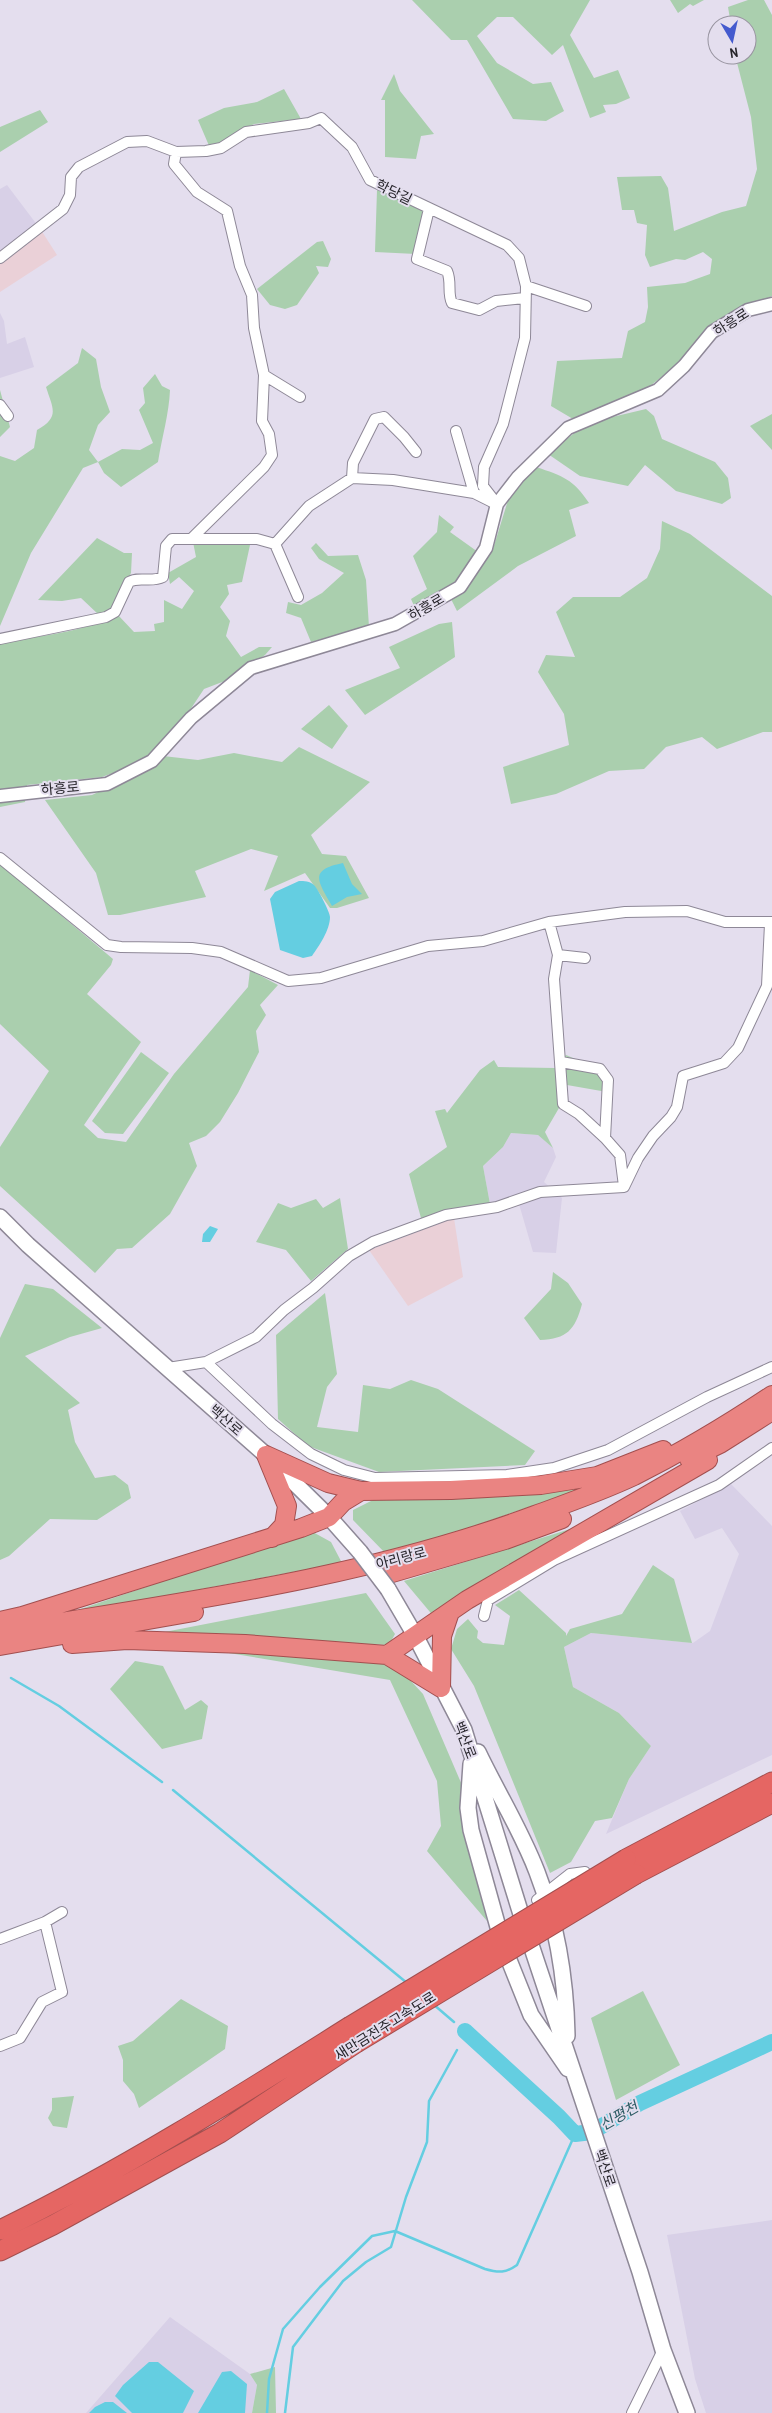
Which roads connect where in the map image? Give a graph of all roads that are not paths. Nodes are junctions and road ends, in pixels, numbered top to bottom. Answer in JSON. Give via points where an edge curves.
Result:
{"nodes":[{"id":1,"x":176,"y":152,"type":"junction"},
{"id":2,"x":429,"y":209,"type":"junction"},
{"id":3,"x":0,"y":258,"type":"edge"},
{"id":4,"x":526,"y":286,"type":"junction"},
{"id":5,"x":524,"y":298,"type":"junction"},
{"id":6,"x":772,"y":304,"type":"edge"},
{"id":7,"x":586,"y":306,"type":"dead end"},
{"id":8,"x":264,"y":375,"type":"junction"},
{"id":9,"x":300,"y":397,"type":"dead end"},
{"id":10,"x":0,"y":405,"type":"edge"},
{"id":11,"x":8,"y":416,"type":"dead end"},
{"id":12,"x":456,"y":431,"type":"dead end"},
{"id":13,"x":416,"y":452,"type":"dead end"},
{"id":14,"x":352,"y":478,"type":"junction"},
{"id":15,"x":474,"y":493,"type":"junction"},
{"id":16,"x":497,"y":504,"type":"junction"},
{"id":17,"x":192,"y":538,"type":"junction"},
{"id":18,"x":275,"y":544,"type":"junction"},
{"id":19,"x":298,"y":597,"type":"dead end"},
{"id":20,"x":0,"y":639,"type":"edge"},
{"id":21,"x":0,"y":796,"type":"edge"},
{"id":22,"x":0,"y":858,"type":"edge"},
{"id":23,"x":549,"y":922,"type":"junction"},
{"id":24,"x":771,"y":923,"type":"edge"},
{"id":25,"x":558,"y":955,"type":"junction"},
{"id":26,"x":586,"y":958,"type":"dead end"},
{"id":27,"x":561,"y":1062,"type":"junction"},
{"id":28,"x":605,"y":1138,"type":"junction"},
{"id":29,"x":624,"y":1187,"type":"junction"},
{"id":30,"x":0,"y":1217,"type":"edge"},
{"id":31,"x":206,"y":1362,"type":"junction"},
{"id":32,"x":772,"y":1367,"type":"edge"},
{"id":33,"x":168,"y":1368,"type":"junction"},
{"id":34,"x":772,"y":1395,"type":"edge"},
{"id":35,"x":772,"y":1411,"type":"edge"},
{"id":36,"x":720,"y":1444,"type":"junction"},
{"id":37,"x":772,"y":1448,"type":"edge"},
{"id":38,"x":682,"y":1451,"type":"junction"},
{"id":39,"x":266,"y":1455,"type":"junction"},
{"id":40,"x":360,"y":1491,"type":"junction"},
{"id":41,"x":329,"y":1516,"type":"junction"},
{"id":42,"x":272,"y":1538,"type":"junction"},
{"id":43,"x":450,"y":1612,"type":"junction"},
{"id":44,"x":484,"y":1616,"type":"dead end"},
{"id":45,"x":0,"y":1621,"type":"edge"},
{"id":46,"x":0,"y":1632,"type":"edge"},
{"id":47,"x":416,"y":1637,"type":"junction"},
{"id":48,"x":38,"y":1640,"type":"junction"},
{"id":49,"x":0,"y":1646,"type":"edge"},
{"id":50,"x":387,"y":1655,"type":"junction"},
{"id":51,"x":441,"y":1688,"type":"junction"},
{"id":52,"x":464,"y":1730,"type":"junction"},
{"id":53,"x":471,"y":1755,"type":"junction"},
{"id":54,"x":772,"y":1782,"type":"edge"},
{"id":55,"x":772,"y":1803,"type":"edge"},
{"id":56,"x":631,"y":1866,"type":"junction"},
{"id":57,"x":585,"y":1872,"type":"dead end"},
{"id":58,"x":540,"y":1898,"type":"junction"},
{"id":59,"x":62,"y":1912,"type":"dead end"},
{"id":60,"x":46,"y":1922,"type":"junction"},
{"id":61,"x":0,"y":1939,"type":"edge"},
{"id":62,"x":352,"y":2035,"type":"junction"},
{"id":63,"x":0,"y":2046,"type":"edge"},
{"id":64,"x":567,"y":2053,"type":"junction"},
{"id":65,"x":577,"y":2082,"type":"junction"},
{"id":66,"x":0,"y":2230,"type":"edge"},
{"id":67,"x":0,"y":2251,"type":"edge"},
{"id":68,"x":663,"y":2350,"type":"junction"},
{"id":69,"x":632,"y":2413,"type":"edge"},
{"id":70,"x":687,"y":2413,"type":"edge"}],
"edges":[{"from":1,"to":2,"type":"street","name":"학당길","via":[[221,148],[246,132],[309,123],[321,118],[352,147],[370,180]]},
{"from":1,"to":3,"type":"street","name":"학당길","via":[[147,142],[127,142],[79,166],[71,177],[70,195],[63,209]]},
{"from":1,"to":8,"type":"street","via":[[174,164],[197,192],[227,211],[240,266],[252,295],[254,328]]},
{"from":2,"to":4,"type":"street","name":"학당길","via":[[507,245],[518,258]]},
{"from":2,"to":5,"type":"street","via":[[417,259],[447,271],[452,303],[479,310],[496,301]]},
{"from":4,"to":5,"type":"street","name":"학당길"},
{"from":4,"to":7,"type":"street"},
{"from":5,"to":16,"type":"street","name":"학당길","via":[[525,338],[504,424],[484,467],[484,486]]},
{"from":6,"to":16,"type":"street","name":"하흥로","via":[[748,310],[712,332],[684,366],[658,390],[568,428],[518,477]]},
{"from":8,"to":9,"type":"street"},
{"from":8,"to":17,"type":"street","via":[[262,421],[272,455],[264,467]]},
{"from":10,"to":11,"type":"street"},
{"from":12,"to":15,"type":"street"},
{"from":13,"to":14,"type":"street","via":[[384,417],[375,419],[353,464]]},
{"from":14,"to":15,"type":"street","via":[[393,480]]},
{"from":14,"to":18,"type":"street","via":[[309,506]]},
{"from":15,"to":16,"type":"street"},
{"from":16,"to":21,"type":"street","name":"하흥로","via":[[486,548],[460,587],[452,592],[396,624],[250,668],[191,718],[152,761],[107,784]]},
{"from":17,"to":18,"type":"street","via":[[257,539]]},
{"from":17,"to":20,"type":"street","via":[[172,539],[166,546],[163,577],[155,581],[129,582],[115,612],[106,617]]},
{"from":18,"to":19,"type":"street"},
{"from":22,"to":23,"type":"street","via":[[107,945],[221,952],[288,981],[321,978],[428,946],[483,941]]},
{"from":23,"to":24,"type":"street","via":[[625,912],[687,911],[725,922]]},
{"from":23,"to":25,"type":"street"},
{"from":24,"to":29,"type":"street","via":[[767,986],[738,1048],[724,1063],[683,1076],[677,1107],[638,1158]]},
{"from":25,"to":26,"type":"street"},
{"from":25,"to":27,"type":"street","via":[[554,979]]},
{"from":27,"to":28,"type":"street","via":[[563,1104]]},
{"from":27,"to":28,"type":"street","via":[[600,1069],[608,1080]]},
{"from":28,"to":29,"type":"street","via":[[620,1155]]},
{"from":29,"to":31,"type":"street","via":[[540,1192],[497,1206],[446,1215],[373,1242],[349,1256],[256,1337]]},
{"from":30,"to":33,"type":"main road","name":"백산로"},
{"from":31,"to":32,"type":"street","via":[[272,1424],[311,1454],[344,1470],[374,1478],[507,1475],[554,1468],[608,1450]]},
{"from":31,"to":33,"type":"street"},
{"from":33,"to":39,"type":"main road","name":"백산로"},
{"from":34,"to":38,"type":"highway","name":"아리랑로"},
{"from":35,"to":36,"type":"highway","name":"아리랑로"},
{"from":36,"to":43,"type":"highway","via":[[718,1454]]},
{"from":36,"to":48,"type":"highway","name":"아리랑로","via":[[584,1510],[447,1558],[344,1585]]},
{"from":37,"to":44,"type":"street","via":[[719,1485],[554,1560],[488,1600]]},
{"from":38,"to":40,"type":"highway","via":[[672,1446],[597,1476],[541,1485]]},
{"from":38,"to":46,"type":"highway","name":"아리랑로","via":[[575,1501],[484,1534],[390,1562],[281,1585]]},
{"from":39,"to":40,"type":"highway","via":[[328,1483]]},
{"from":39,"to":41,"type":"main road","name":"백산로"},
{"from":39,"to":42,"type":"highway","via":[[287,1506],[284,1525]]},
{"from":40,"to":41,"type":"highway"},
{"from":41,"to":42,"type":"highway"},
{"from":41,"to":47,"type":"main road","name":"백산로","bridge":true,"via":[[388,1589]]},
{"from":42,"to":45,"type":"highway"},
{"from":43,"to":47,"type":"highway"},
{"from":43,"to":51,"type":"highway","via":[[442,1636]]},
{"from":47,"to":50,"type":"highway"},
{"from":47,"to":51,"type":"main road","name":"백산로"},
{"from":48,"to":49,"type":"highway","name":"아리랑로"},
{"from":48,"to":50,"type":"highway","via":[[50,1646],[127,1640],[245,1644]]},
{"from":50,"to":51,"type":"highway"},
{"from":51,"to":52,"type":"main road","name":"백산로"},
{"from":52,"to":53,"type":"main road","name":"백산로"},
{"from":52,"to":58,"type":"main road","via":[[473,1740],[514,1822],[537,1873]]},
{"from":53,"to":64,"type":"main road","name":"백산로"},
{"from":53,"to":65,"type":"main road","via":[[468,1808],[471,1830],[531,2015]]},
{"from":54,"to":56,"type":"highway","name":"새만금전주고속도로"},
{"from":55,"to":56,"type":"highway","name":"새만금전주고속도로"},
{"from":56,"to":62,"type":"highway","name":"새만금전주고속도로","bridge":true},
{"from":57,"to":58,"type":"street","via":[[570,1874]]},
{"from":58,"to":64,"type":"main road","via":[[563,1974]]},
{"from":59,"to":60,"type":"street"},
{"from":60,"to":61,"type":"street"},
{"from":60,"to":63,"type":"street","via":[[62,1992],[42,2002],[20,2038]]},
{"from":62,"to":66,"type":"highway","name":"새만금전주고속도로","via":[[72,2194]]},
{"from":62,"to":67,"type":"highway","name":"새만금전주고속도로","via":[[220,2133]]},
{"from":64,"to":65,"type":"main road","name":"백산로"},
{"from":65,"to":68,"type":"main road","name":"백산로"},
{"from":68,"to":69,"type":"street"},
{"from":68,"to":70,"type":"main road","name":"백산로"}]}
